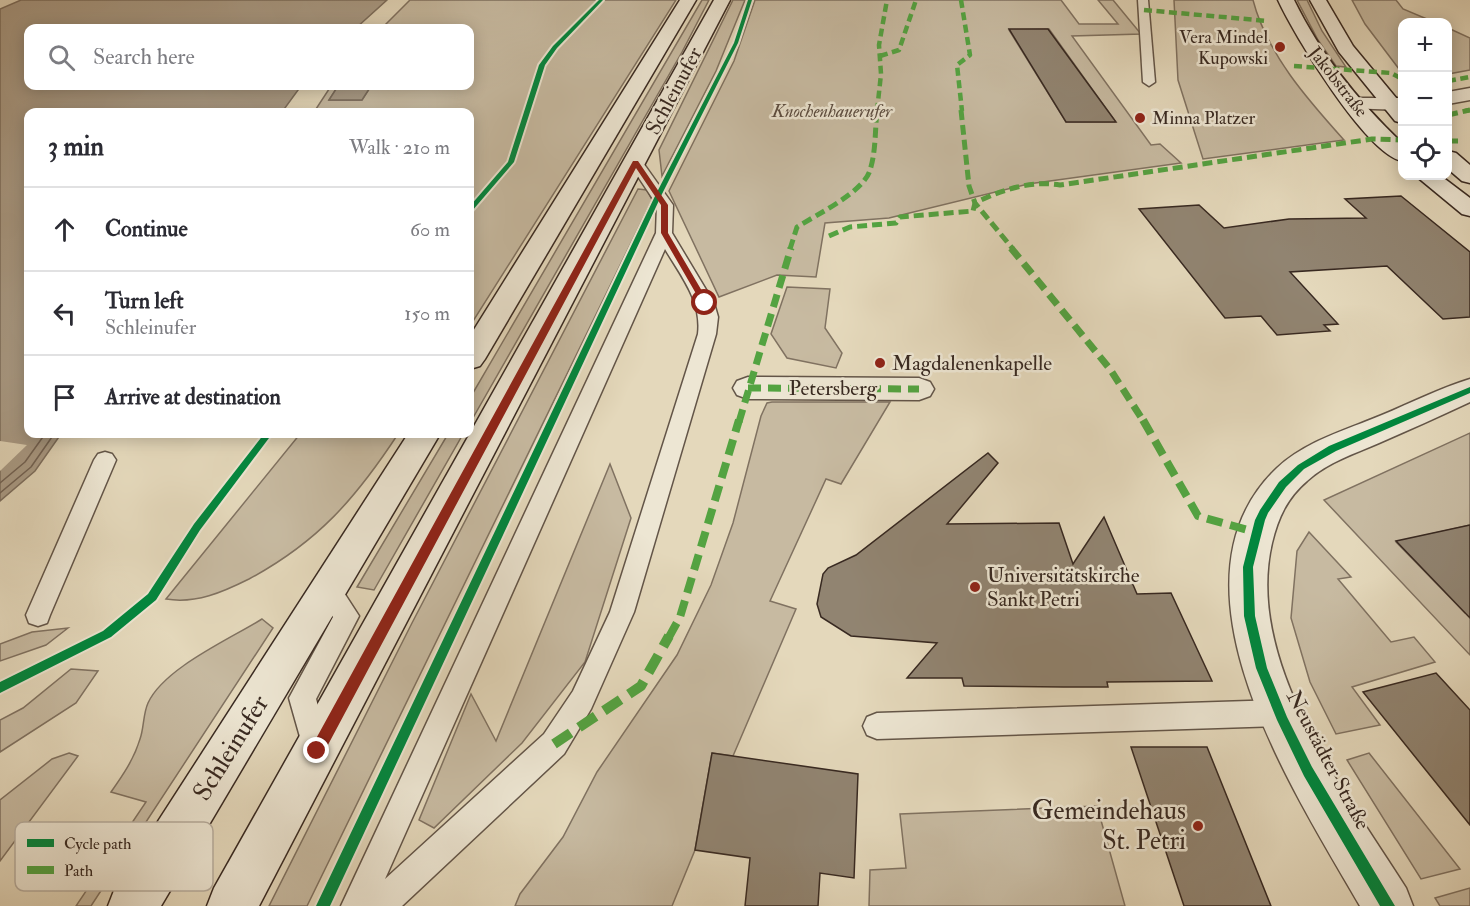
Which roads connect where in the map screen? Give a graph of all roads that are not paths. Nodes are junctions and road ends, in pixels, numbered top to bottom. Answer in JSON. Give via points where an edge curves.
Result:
{"nodes":[{"id":1,"x":688,"y":0,"type":"edge"},
{"id":2,"x":722,"y":0,"type":"edge"},
{"id":3,"x":1143,"y":0,"type":"edge"},
{"id":4,"x":1286,"y":0,"type":"edge"},
{"id":5,"x":1318,"y":0,"type":"edge"},
{"id":6,"x":1149,"y":82,"type":"dead end"},
{"id":7,"x":1470,"y":94,"type":"edge"},
{"id":8,"x":1452,"y":97,"type":"edge"},
{"id":9,"x":1353,"y":104,"type":"junction"},
{"id":10,"x":1398,"y":109,"type":"edge"},
{"id":11,"x":1398,"y":151,"type":"edge"},
{"id":12,"x":1452,"y":161,"type":"edge"},
{"id":13,"x":636,"y":163,"type":"junction"},
{"id":14,"x":1470,"y":176,"type":"edge"},
{"id":15,"x":1432,"y":180,"type":"edge"},
{"id":16,"x":1470,"y":209,"type":"edge"},
{"id":17,"x":664,"y":233,"type":"junction"},
{"id":18,"x":474,"y":352,"type":"edge"},
{"id":19,"x":748,"y":388,"type":"dead end"},
{"id":20,"x":919,"y":388,"type":"dead end"},
{"id":21,"x":1470,"y":390,"type":"edge"},
{"id":22,"x":422,"y":438,"type":"edge"},
{"id":23,"x":105,"y":460,"type":"dead end"},
{"id":24,"x":328,"y":589,"type":"junction"},
{"id":25,"x":38,"y":615,"type":"dead end"},
{"id":26,"x":1280,"y":713,"type":"junction"},
{"id":27,"x":877,"y":726,"type":"dead end"},
{"id":28,"x":317,"y":751,"type":"junction"},
{"id":29,"x":185,"y":822,"type":"edge"},
{"id":30,"x":142,"y":891,"type":"edge"},
{"id":31,"x":133,"y":906,"type":"edge"},
{"id":32,"x":232,"y":906,"type":"edge"},
{"id":33,"x":357,"y":906,"type":"edge"},
{"id":34,"x":379,"y":906,"type":"edge"},
{"id":35,"x":1388,"y":906,"type":"edge"}],
"edges":[{"from":1,"to":18,"type":"main road","name":"Schleinufer"},
{"from":2,"to":13,"type":"main road","name":"Schleinufer"},
{"from":3,"to":6,"type":"lane"},
{"from":4,"to":9,"type":"main road","name":"Jakobstraße","via":[[1309,45]]},
{"from":5,"to":10,"type":"main road","name":"Jakobstraße","via":[[1345,48]]},
{"from":7,"to":8,"type":"main road"},
{"from":9,"to":10,"type":"main road"},
{"from":9,"to":11,"type":"main road","name":"Jakobstraße"},
{"from":12,"to":14,"type":"main road"},
{"from":13,"to":17,"type":"lane","via":[[665,205]]},
{"from":13,"to":28,"type":"main road","name":"Schleinufer"},
{"from":15,"to":16,"type":"main road"},
{"from":17,"to":33,"type":"lane"},
{"from":17,"to":34,"type":"lane","via":[[705,303],[708,326],[614,632],[586,691],[554,744]]},
{"from":19,"to":20,"type":"main road","name":"Petersberg"},
{"from":21,"to":26,"type":"main road","name":"Neustädter Straße","via":[[1301,466],[1268,504],[1255,532],[1245,590],[1254,640]]},
{"from":22,"to":24,"type":"main road","name":"Schleinufer"},
{"from":23,"to":25,"type":"lane"},
{"from":24,"to":28,"type":"lane","name":"Schleinufer","via":[[347,616],[302,698]]},
{"from":24,"to":29,"type":"main road","name":"Schleinufer"},
{"from":26,"to":27,"type":"lane"},
{"from":26,"to":35,"type":"main road","name":"Neustädter Straße"},
{"from":28,"to":32,"type":"main road","name":"Schleinufer"},
{"from":30,"to":31,"type":"main road","name":"Schleinufer"}]}
